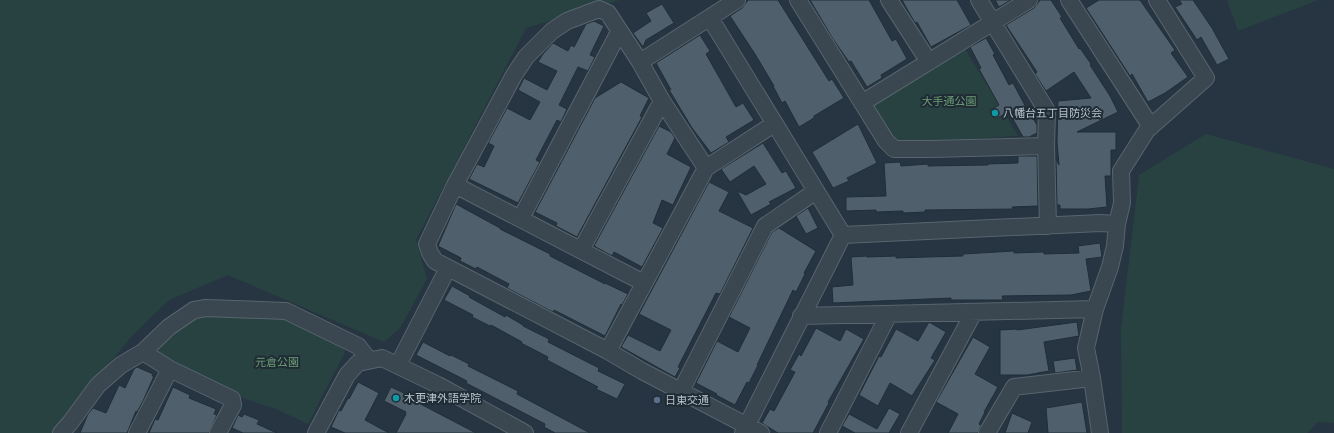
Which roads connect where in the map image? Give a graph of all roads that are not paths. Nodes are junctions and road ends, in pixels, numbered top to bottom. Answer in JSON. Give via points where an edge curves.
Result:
{"nodes":[{"id":1,"x":737,"y":0,"type":"edge"},
{"id":2,"x":798,"y":0,"type":"edge"},
{"id":3,"x":889,"y":0,"type":"edge"},
{"id":4,"x":979,"y":0,"type":"edge"},
{"id":5,"x":1028,"y":0,"type":"edge"},
{"id":6,"x":1069,"y":0,"type":"edge"},
{"id":7,"x":1158,"y":0,"type":"edge"},
{"id":8,"x":710,"y":18,"type":"junction"},
{"id":9,"x":993,"y":22,"type":"junction"},
{"id":10,"x":619,"y":32,"type":"junction"},
{"id":11,"x":640,"y":62,"type":"junction"},
{"id":12,"x":929,"y":62,"type":"junction"},
{"id":13,"x":662,"y":101,"type":"junction"},
{"id":14,"x":862,"y":103,"type":"junction"},
{"id":15,"x":774,"y":124,"type":"junction"},
{"id":16,"x":1151,"y":127,"type":"junction"},
{"id":17,"x":1046,"y":146,"type":"junction"},
{"id":18,"x":706,"y":168,"type":"junction"},
{"id":19,"x":455,"y":185,"type":"junction"},
{"id":20,"x":816,"y":191,"type":"junction"},
{"id":21,"x":521,"y":218,"type":"junction"},
{"id":22,"x":1117,"y":224,"type":"junction"},
{"id":23,"x":1048,"y":226,"type":"junction"},
{"id":24,"x":843,"y":235,"type":"junction"},
{"id":25,"x":581,"y":250,"type":"junction"},
{"id":26,"x":448,"y":268,"type":"junction"},
{"id":27,"x":644,"y":283,"type":"junction"},
{"id":28,"x":1095,"y":309,"type":"junction"},
{"id":29,"x":974,"y":312,"type":"junction"},
{"id":30,"x":889,"y":314,"type":"junction"},
{"id":31,"x":802,"y":316,"type":"junction"},
{"id":32,"x":608,"y":351,"type":"junction"},
{"id":33,"x":143,"y":352,"type":"junction"},
{"id":34,"x":369,"y":360,"type":"junction"},
{"id":35,"x":398,"y":365,"type":"junction"},
{"id":36,"x":170,"y":369,"type":"junction"},
{"id":37,"x":1092,"y":378,"type":"junction"},
{"id":38,"x":681,"y":391,"type":"junction"},
{"id":39,"x":744,"y":429,"type":"edge"},
{"id":40,"x":61,"y":433,"type":"edge"},
{"id":41,"x":137,"y":433,"type":"edge"},
{"id":42,"x":218,"y":433,"type":"edge"},
{"id":43,"x":316,"y":433,"type":"edge"},
{"id":44,"x":525,"y":433,"type":"edge"},
{"id":45,"x":761,"y":433,"type":"edge"},
{"id":46,"x":828,"y":433,"type":"edge"},
{"id":47,"x":909,"y":433,"type":"edge"},
{"id":48,"x":987,"y":433,"type":"edge"},
{"id":49,"x":1100,"y":433,"type":"edge"}],
"edges":[{"from":1,"to":8,"type":"street"},
{"from":2,"to":14,"type":"street"},
{"from":3,"to":12,"type":"street"},
{"from":4,"to":9,"type":"street"},
{"from":5,"to":9,"type":"street"},
{"from":6,"to":16,"type":"street"},
{"from":7,"to":16,"type":"street","via":[[1206,78]]},
{"from":8,"to":11,"type":"street"},
{"from":8,"to":15,"type":"street"},
{"from":9,"to":12,"type":"street"},
{"from":9,"to":17,"type":"street","via":[[1047,111]]},
{"from":10,"to":11,"type":"street"},
{"from":10,"to":19,"type":"street","via":[[608,13],[599,9],[567,21],[552,31],[526,57],[514,75]]},
{"from":10,"to":21,"type":"street"},
{"from":11,"to":13,"type":"street"},
{"from":12,"to":14,"type":"street"},
{"from":13,"to":18,"type":"street"},
{"from":13,"to":25,"type":"street"},
{"from":14,"to":17,"type":"street","via":[[894,149]]},
{"from":15,"to":18,"type":"street"},
{"from":15,"to":20,"type":"street"},
{"from":16,"to":22,"type":"street","via":[[1121,171],[1122,203]]},
{"from":17,"to":23,"type":"street"},
{"from":18,"to":27,"type":"street"},
{"from":19,"to":21,"type":"street"},
{"from":19,"to":26,"type":"street","via":[[427,244],[435,261]]},
{"from":20,"to":24,"type":"street"},
{"from":20,"to":38,"type":"street","via":[[765,226]]},
{"from":21,"to":25,"type":"street"},
{"from":22,"to":23,"type":"street"},
{"from":22,"to":28,"type":"street","via":[[1110,267]]},
{"from":23,"to":24,"type":"street"},
{"from":24,"to":31,"type":"street"},
{"from":25,"to":27,"type":"street"},
{"from":26,"to":32,"type":"street"},
{"from":26,"to":35,"type":"street"},
{"from":27,"to":32,"type":"street"},
{"from":28,"to":29,"type":"street"},
{"from":28,"to":37,"type":"street","via":[[1086,348]]},
{"from":29,"to":30,"type":"street"},
{"from":29,"to":47,"type":"street"},
{"from":30,"to":31,"type":"street"},
{"from":30,"to":46,"type":"street"},
{"from":31,"to":39,"type":"street"},
{"from":32,"to":38,"type":"street"},
{"from":33,"to":34,"type":"street","via":[[169,326],[194,310],[251,309],[286,311],[358,346]]},
{"from":33,"to":36,"type":"street"},
{"from":33,"to":40,"type":"street","via":[[121,365],[98,385]]},
{"from":34,"to":35,"type":"street","via":[[382,358]]},
{"from":34,"to":43,"type":"street","via":[[358,363],[347,375]]},
{"from":35,"to":44,"type":"street"},
{"from":36,"to":41,"type":"street"},
{"from":36,"to":42,"type":"street","via":[[232,399],[232,405]]},
{"from":37,"to":48,"type":"street","via":[[1014,387]]},
{"from":37,"to":49,"type":"street"},
{"from":38,"to":39,"type":"street"},
{"from":39,"to":45,"type":"street"}]}
